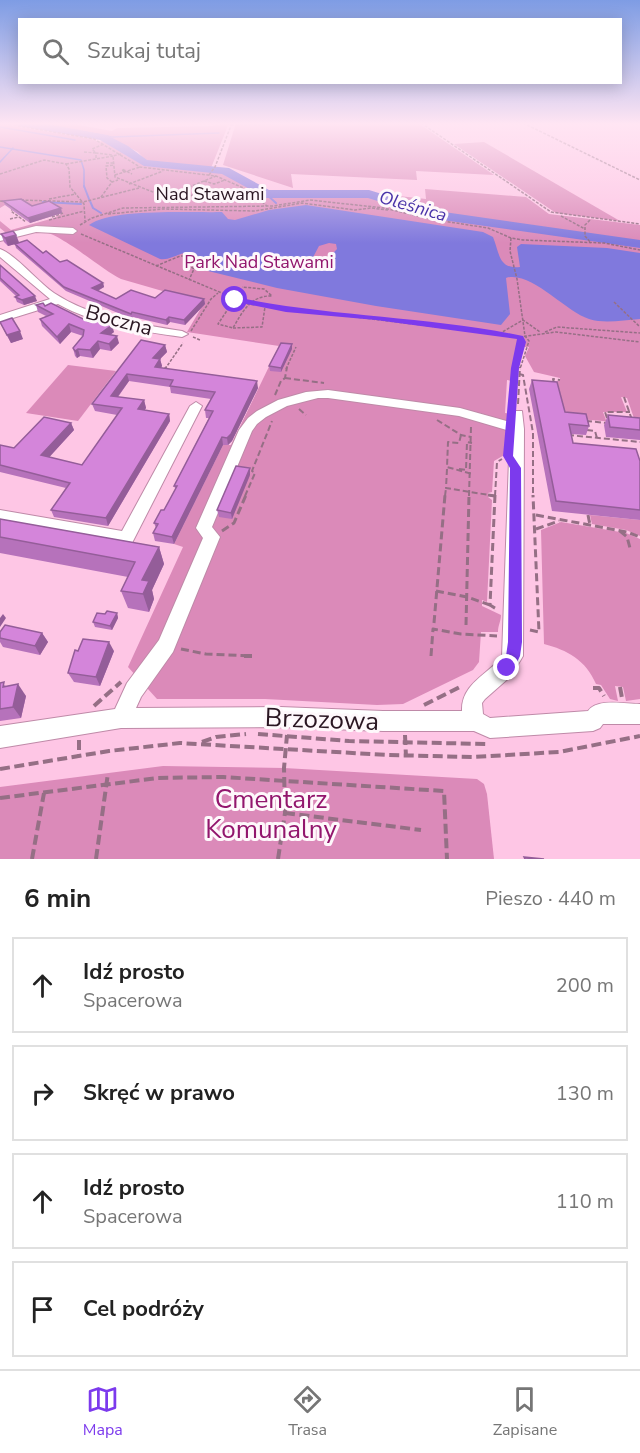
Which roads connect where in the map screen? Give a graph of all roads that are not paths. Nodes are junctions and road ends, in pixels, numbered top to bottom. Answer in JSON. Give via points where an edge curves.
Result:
{"nodes":[{"id":1,"x":73,"y":231,"type":"road end"},
{"id":2,"x":0,"y":238,"type":"edge"},
{"id":3,"x":0,"y":252,"type":"edge"},
{"id":4,"x":58,"y":300,"type":"junction"},
{"id":5,"x":0,"y":319,"type":"edge"},
{"id":6,"x":185,"y":335,"type":"road end"},
{"id":7,"x":196,"y":406,"type":"dead end"},
{"id":8,"x":0,"y":516,"type":"edge"},
{"id":9,"x":632,"y":709,"type":"edge"},
{"id":10,"x":121,"y":718,"type":"junction"},
{"id":11,"x":474,"y":721,"type":"junction"},
{"id":12,"x":0,"y":737,"type":"edge"}],
"edges":[{"from":1,"to":2,"type":"street","via":[[36,229]]},
{"from":3,"to":4,"type":"street","name":"Boczna"},
{"from":4,"to":5,"type":"street","name":"Boczna"},
{"from":4,"to":6,"type":"street","name":"Boczna","via":[[106,320]]},
{"from":7,"to":8,"type":"street","via":[[126,538]]},
{"from":9,"to":11,"type":"street","name":"Brzozowa","via":[[598,714],[593,722],[490,728]]},
{"from":10,"to":11,"type":"street","name":"Brzozowa","via":[[288,727]]},
{"from":10,"to":11,"type":"street","via":[[134,690],[166,646],[212,537],[204,528],[249,425],[276,406],[301,397],[328,394],[523,423],[512,462],[509,626],[513,656],[507,668],[474,697]]},
{"from":10,"to":12,"type":"street","name":"Brzozowa"}]}
